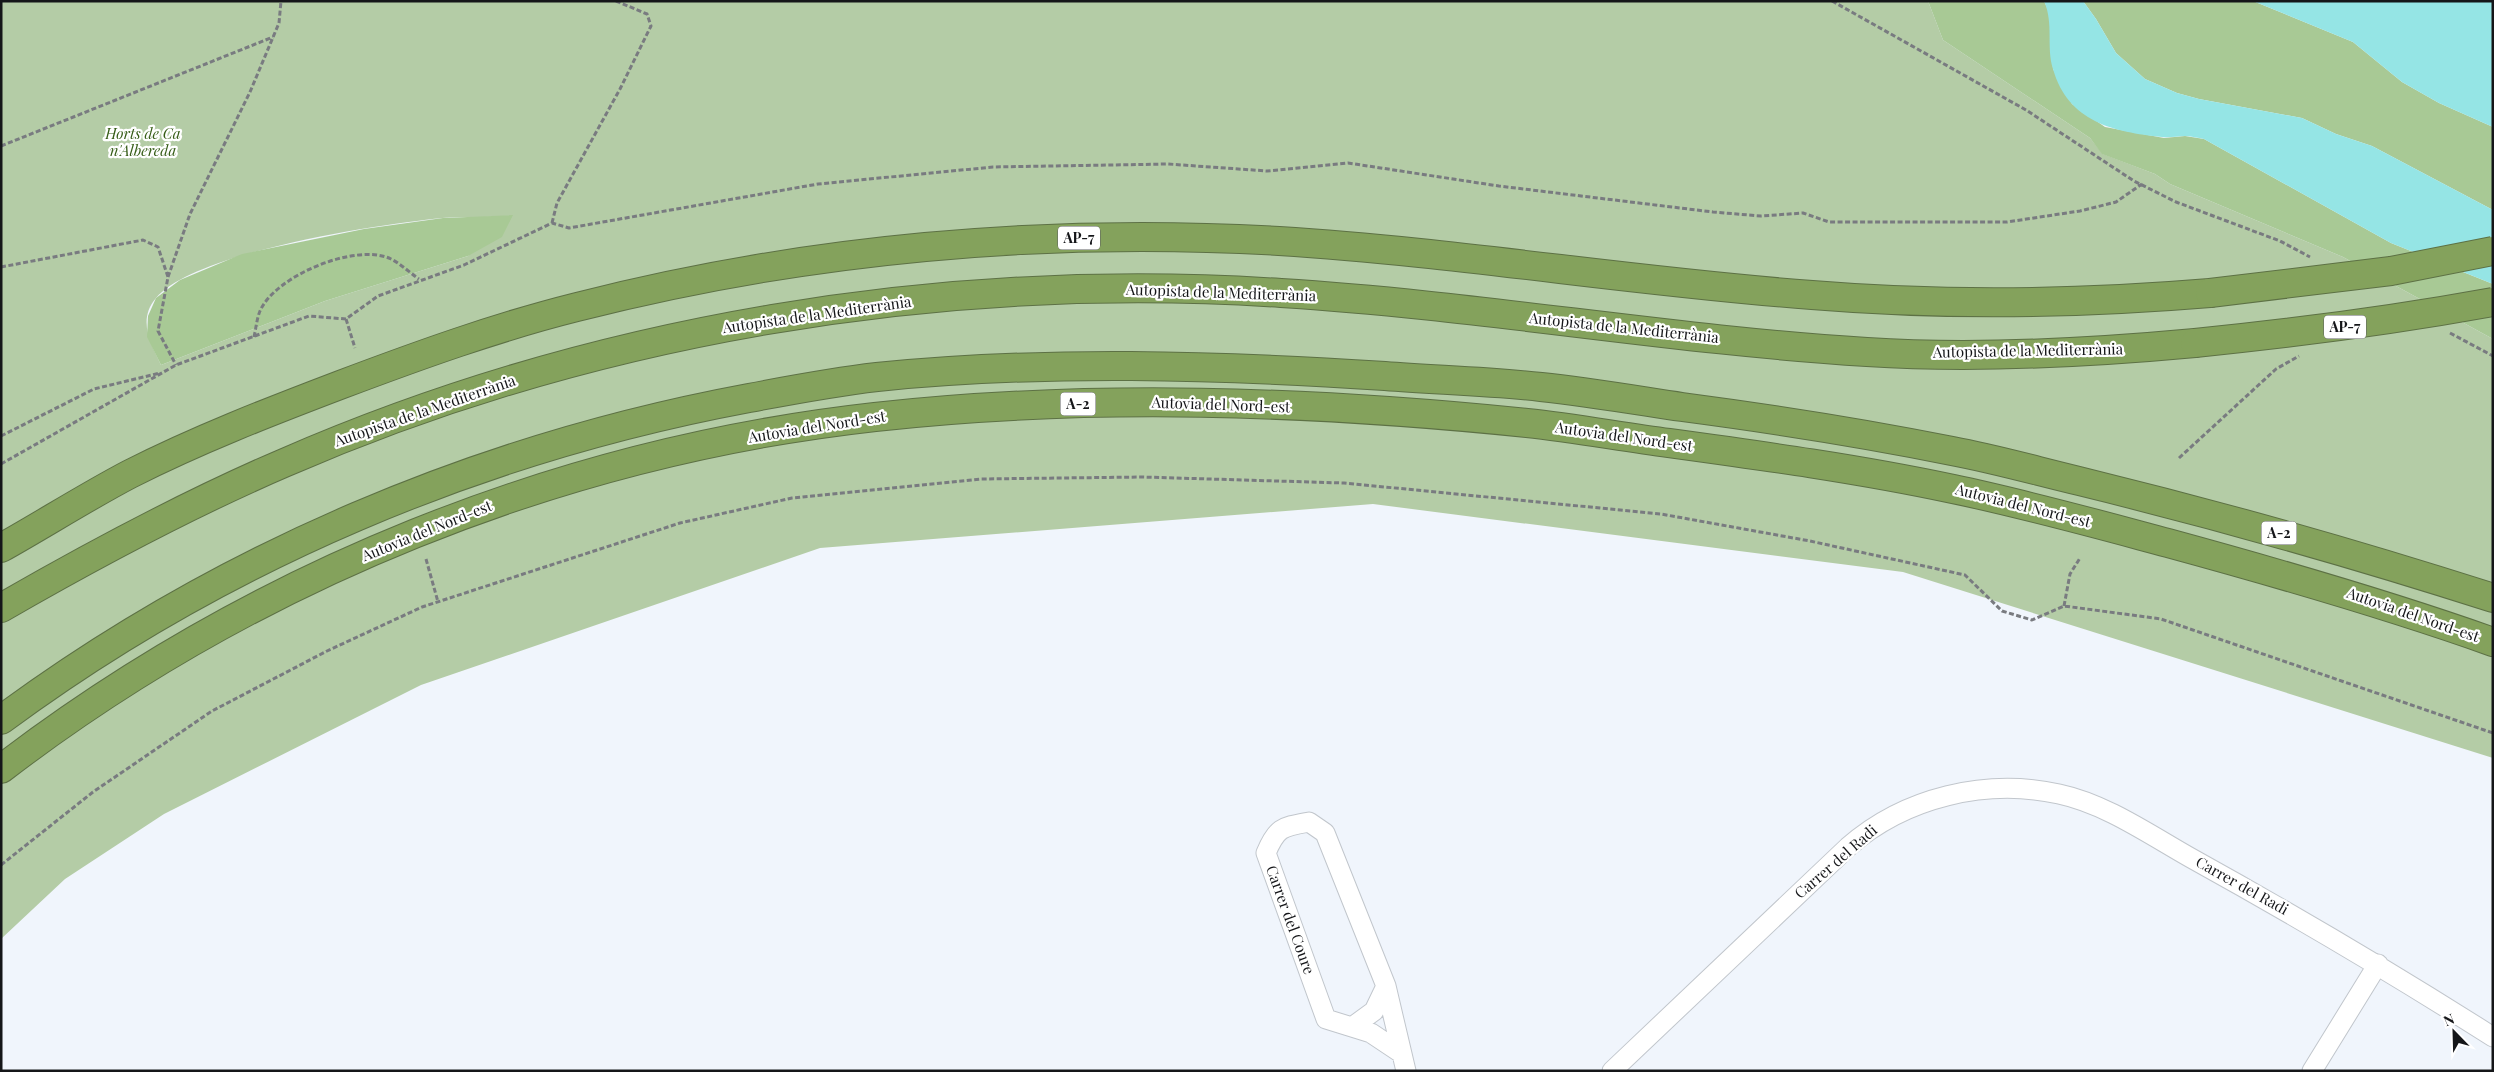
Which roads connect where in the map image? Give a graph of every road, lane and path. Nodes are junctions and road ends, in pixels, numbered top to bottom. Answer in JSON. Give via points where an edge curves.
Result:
{"nodes":[{"id":1,"x":281,"y":1,"type":"edge"},
{"id":2,"x":616,"y":1,"type":"edge"},
{"id":3,"x":1832,"y":1,"type":"edge"},
{"id":4,"x":273,"y":36,"type":"junction"},
{"id":5,"x":1,"y":146,"type":"edge"},
{"id":6,"x":2142,"y":184,"type":"dead end"},
{"id":7,"x":552,"y":223,"type":"dead end"},
{"id":8,"x":2493,"y":251,"type":"edge"},
{"id":9,"x":1,"y":268,"type":"edge"},
{"id":10,"x":168,"y":278,"type":"junction"},
{"id":11,"x":419,"y":280,"type":"dead end"},
{"id":12,"x":2493,"y":302,"type":"edge"},
{"id":13,"x":346,"y":319,"type":"dead end"},
{"id":14,"x":254,"y":337,"type":"dead end"},
{"id":15,"x":356,"y":348,"type":"dead end"},
{"id":16,"x":2301,"y":354,"type":"dead end"},
{"id":17,"x":176,"y":366,"type":"dead end"},
{"id":18,"x":164,"y":372,"type":"dead end"},
{"id":19,"x":1,"y":436,"type":"edge"},
{"id":20,"x":2179,"y":458,"type":"dead end"},
{"id":21,"x":1,"y":548,"type":"edge"},
{"id":22,"x":2080,"y":558,"type":"dead end"},
{"id":23,"x":426,"y":559,"type":"dead end"},
{"id":24,"x":2493,"y":598,"type":"edge"},
{"id":25,"x":438,"y":602,"type":"junction"},
{"id":26,"x":2064,"y":606,"type":"junction"},
{"id":27,"x":1,"y":608,"type":"edge"},
{"id":28,"x":2493,"y":642,"type":"edge"},
{"id":29,"x":1,"y":720,"type":"edge"},
{"id":30,"x":2493,"y":733,"type":"edge"},
{"id":31,"x":1,"y":769,"type":"edge"},
{"id":32,"x":1,"y":865,"type":"edge"},
{"id":33,"x":2378,"y":964,"type":"junction"},
{"id":34,"x":1386,"y":986,"type":"junction"},
{"id":35,"x":1352,"y":1027,"type":"junction"},
{"id":36,"x":2493,"y":1037,"type":"edge"},
{"id":37,"x":1404,"y":1062,"type":"edge"},
{"id":38,"x":1612,"y":1071,"type":"edge"},
{"id":39,"x":2312,"y":1071,"type":"edge"}],
"edges":[{"from":1,"to":4,"type":"path","via":[[279,23]]},
{"from":2,"to":7,"type":"path","via":[[647,14],[651,26],[620,89],[556,202]]},
{"from":3,"to":6,"type":"path","via":[[2026,110]]},
{"from":4,"to":5,"type":"path"},
{"from":4,"to":10,"type":"path","via":[[250,92],[190,214]]},
{"from":8,"to":21,"type":"highway","number":"AP-7","bridge":true,"via":[[2372,274],[2210,293],[2057,302],[1877,300],[1694,285],[1386,250],[1211,238],[1055,238],[900,249],[720,277],[576,307],[422,354],[264,414],[130,474]]},
{"from":9,"to":10,"type":"path","via":[[143,240],[158,247]]},
{"from":10,"to":17,"type":"path","via":[[158,331]]},
{"from":11,"to":14,"type":"path","via":[[391,259],[373,255],[328,261],[300,274],[274,293],[260,310]]},
{"from":12,"to":27,"type":"highway","name":"Autopista de la Mediterrània","number":"AP-7","bridge":true,"via":[[2308,332],[2105,351],[1982,354],[1874,353],[1783,346],[1362,299],[1259,292],[1131,289],[1032,292],[840,309],[652,344],[498,384],[420,410],[285,462],[217,493],[138,531]]},
{"from":13,"to":15,"type":"path"},
{"from":16,"to":20,"type":"path","via":[[2276,369]]},
{"from":18,"to":19,"type":"path","via":[[94,388]]},
{"from":22,"to":26,"type":"path","via":[[2070,574]]},
{"from":23,"to":25,"type":"path"},
{"from":24,"to":29,"type":"highway","number":"A-2","via":[[2173,504],[1957,451],[1812,425],[1540,386],[1265,369],[1061,366],[872,378],[703,407],[562,442],[431,486],[343,522],[153,620]]},
{"from":25,"to":26,"type":"path","via":[[680,524],[792,498],[981,479],[1142,477],[1344,483],[1661,514],[1810,541],[1965,575],[2002,611],[2032,620]]},
{"from":25,"to":32,"type":"path","via":[[327,651],[212,711],[93,792]]},
{"from":26,"to":30,"type":"path","via":[[2161,619]]},
{"from":28,"to":31,"type":"highway","name":"Autovia del Nord-est","number":"A-2","via":[[2318,584],[2043,509],[1950,488],[1798,461],[1529,424],[1268,405],[1142,402],[1001,407],[869,418],[695,447],[605,470],[466,514],[390,544],[232,619],[155,663]]},
{"from":33,"to":36,"type":"street","name":"Carrer del Radi"},
{"from":33,"to":38,"type":"street","name":"Carrer del Radi","via":[[2098,807],[2062,794],[2041,791],[1974,790],[1925,802],[1858,838]]},
{"from":33,"to":39,"type":"street"},
{"from":34,"to":35,"type":"street","via":[[1374,1011]]},
{"from":34,"to":35,"type":"street","name":"Carrer del Coure","via":[[1325,833],[1309,822],[1284,827],[1272,838],[1266,853],[1326,1019]]},
{"from":34,"to":37,"type":"street","name":"Carrer del Coure"},
{"from":35,"to":37,"type":"street","name":"Carrer del Coure","via":[[1372,1033]]}]}
